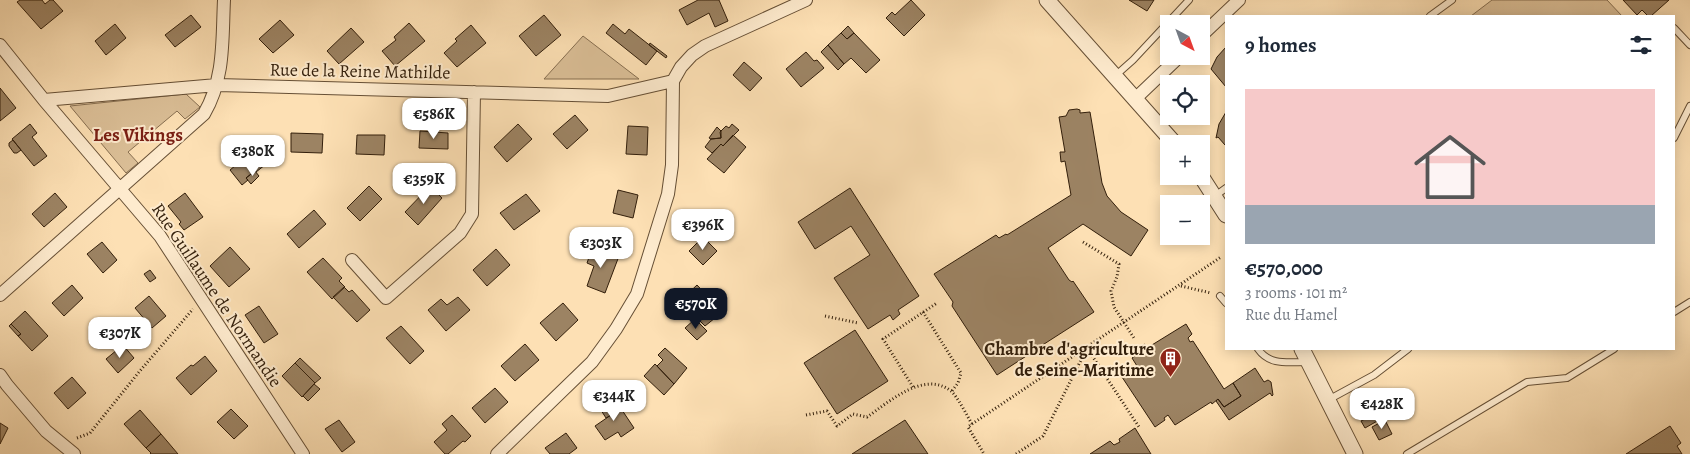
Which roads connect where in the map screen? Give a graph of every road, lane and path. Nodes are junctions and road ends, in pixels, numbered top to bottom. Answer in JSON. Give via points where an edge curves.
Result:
{"nodes":[{"id":1,"x":224,"y":0,"type":"edge"},
{"id":2,"x":806,"y":0,"type":"edge"},
{"id":3,"x":1048,"y":0,"type":"edge"},
{"id":4,"x":1189,"y":0,"type":"edge"},
{"id":5,"x":1239,"y":0,"type":"edge"},
{"id":6,"x":1452,"y":0,"type":"edge"},
{"id":7,"x":1431,"y":15,"type":"edge"},
{"id":8,"x":1210,"y":27,"type":"edge"},
{"id":9,"x":1675,"y":29,"type":"edge"},
{"id":10,"x":0,"y":45,"type":"edge"},
{"id":11,"x":1690,"y":45,"type":"edge"},
{"id":12,"x":1171,"y":65,"type":"edge"},
{"id":13,"x":1116,"y":76,"type":"junction"},
{"id":14,"x":673,"y":81,"type":"junction"},
{"id":15,"x":217,"y":85,"type":"junction"},
{"id":16,"x":474,"y":92,"type":"junction"},
{"id":17,"x":1136,"y":98,"type":"junction"},
{"id":18,"x":44,"y":100,"type":"junction"},
{"id":19,"x":1690,"y":106,"type":"edge"},
{"id":20,"x":1167,"y":135,"type":"edge"},
{"id":21,"x":1675,"y":136,"type":"edge"},
{"id":22,"x":1210,"y":184,"type":"edge"},
{"id":23,"x":121,"y":189,"type":"junction"},
{"id":24,"x":1220,"y":193,"type":"edge"},
{"id":25,"x":1225,"y":211,"type":"edge"},
{"id":26,"x":1083,"y":242,"type":"dead end"},
{"id":27,"x":1221,"y":257,"type":"dead end"},
{"id":28,"x":352,"y":260,"type":"dead end"},
{"id":29,"x":1180,"y":286,"type":"junction"},
{"id":30,"x":0,"y":295,"type":"edge"},
{"id":31,"x":1220,"y":296,"type":"joint"},
{"id":32,"x":202,"y":299,"type":"junction"},
{"id":33,"x":1225,"y":302,"type":"edge"},
{"id":34,"x":1690,"y":302,"type":"edge"},
{"id":35,"x":937,"y":303,"type":"dead end"},
{"id":36,"x":1675,"y":311,"type":"edge"},
{"id":37,"x":923,"y":312,"type":"junction"},
{"id":38,"x":825,"y":316,"type":"dead end"},
{"id":39,"x":858,"y":323,"type":"dead end"},
{"id":40,"x":1125,"y":323,"type":"junction"},
{"id":41,"x":1134,"y":338,"type":"dead end"},
{"id":42,"x":1087,"y":348,"type":"junction"},
{"id":43,"x":1259,"y":350,"type":"edge"},
{"id":44,"x":1407,"y":350,"type":"edge"},
{"id":45,"x":1612,"y":350,"type":"edge"},
{"id":46,"x":1305,"y":355,"type":"edge"},
{"id":47,"x":0,"y":375,"type":"edge"},
{"id":48,"x":913,"y":387,"type":"junction"},
{"id":49,"x":952,"y":392,"type":"junction"},
{"id":50,"x":1328,"y":400,"type":"junction"},
{"id":51,"x":806,"y":415,"type":"dead end"},
{"id":52,"x":972,"y":424,"type":"junction"},
{"id":53,"x":1139,"y":427,"type":"dead end"},
{"id":54,"x":62,"y":444,"type":"junction"},
{"id":55,"x":505,"y":451,"type":"edge"},
{"id":56,"x":74,"y":454,"type":"edge"},
{"id":57,"x":303,"y":454,"type":"edge"},
{"id":58,"x":984,"y":454,"type":"edge"},
{"id":59,"x":1016,"y":454,"type":"edge"},
{"id":60,"x":1355,"y":454,"type":"edge"},
{"id":61,"x":1407,"y":454,"type":"edge"}],
"edges":[{"from":1,"to":15,"type":"street"},
{"from":2,"to":14,"type":"street","via":[[705,46],[681,67]]},
{"from":3,"to":13,"type":"street"},
{"from":4,"to":13,"type":"lane"},
{"from":5,"to":8,"type":"street"},
{"from":6,"to":7,"type":"lane"},
{"from":9,"to":11,"type":"lane"},
{"from":10,"to":18,"type":"street","name":"Rue Guillaume de Normandie"},
{"from":12,"to":17,"type":"street"},
{"from":13,"to":17,"type":"street"},
{"from":14,"to":16,"type":"street","name":"Rue de la Reine Mathilde","via":[[608,96]]},
{"from":14,"to":55,"type":"street","via":[[672,165],[665,202],[637,294],[592,362]]},
{"from":15,"to":16,"type":"street","name":"Rue de la Reine Mathilde"},
{"from":15,"to":18,"type":"street","name":"Rue de la Reine Mathilde"},
{"from":15,"to":23,"type":"street","via":[[204,114]]},
{"from":16,"to":28,"type":"street","via":[[472,214],[460,233],[386,298]]},
{"from":17,"to":20,"type":"street"},
{"from":18,"to":23,"type":"street","name":"Rue Guillaume de Normandie"},
{"from":19,"to":21,"type":"lane"},
{"from":22,"to":24,"type":"street"},
{"from":23,"to":30,"type":"street"},
{"from":23,"to":32,"type":"street","name":"Rue Guillaume de Normandie","via":[[160,236]]},
{"from":24,"to":25,"type":"street"},
{"from":26,"to":40,"type":"path","via":[[1119,264],[1111,291],[1114,307]]},
{"from":27,"to":29,"type":"path"},
{"from":29,"to":31,"type":"path"},
{"from":29,"to":40,"type":"path"},
{"from":31,"to":33,"type":"lane"},
{"from":32,"to":54,"type":"path","via":[[90,433]]},
{"from":32,"to":57,"type":"street","name":"Rue Guillaume de Normandie"},
{"from":34,"to":36,"type":"lane"},
{"from":35,"to":37,"type":"path"},
{"from":37,"to":48,"type":"path","via":[[883,340]]},
{"from":37,"to":49,"type":"path","via":[[961,373]]},
{"from":38,"to":39,"type":"path"},
{"from":40,"to":41,"type":"path"},
{"from":40,"to":42,"type":"path"},
{"from":42,"to":52,"type":"path"},
{"from":42,"to":53,"type":"path"},
{"from":42,"to":59,"type":"path","via":[[1043,436]]},
{"from":43,"to":46,"type":"lane","via":[[1263,356],[1278,362]]},
{"from":44,"to":50,"type":"lane","via":[[1374,375]]},
{"from":45,"to":61,"type":"lane","via":[[1567,378],[1527,382]]},
{"from":46,"to":50,"type":"street"},
{"from":47,"to":54,"type":"street","via":[[46,431]]},
{"from":48,"to":49,"type":"path","via":[[922,384],[940,386]]},
{"from":48,"to":51,"type":"path","via":[[867,417],[853,414],[836,426],[827,411]]},
{"from":49,"to":52,"type":"path"},
{"from":50,"to":60,"type":"street"},
{"from":52,"to":58,"type":"path","via":[[968,427]]},
{"from":54,"to":56,"type":"street"}]}
